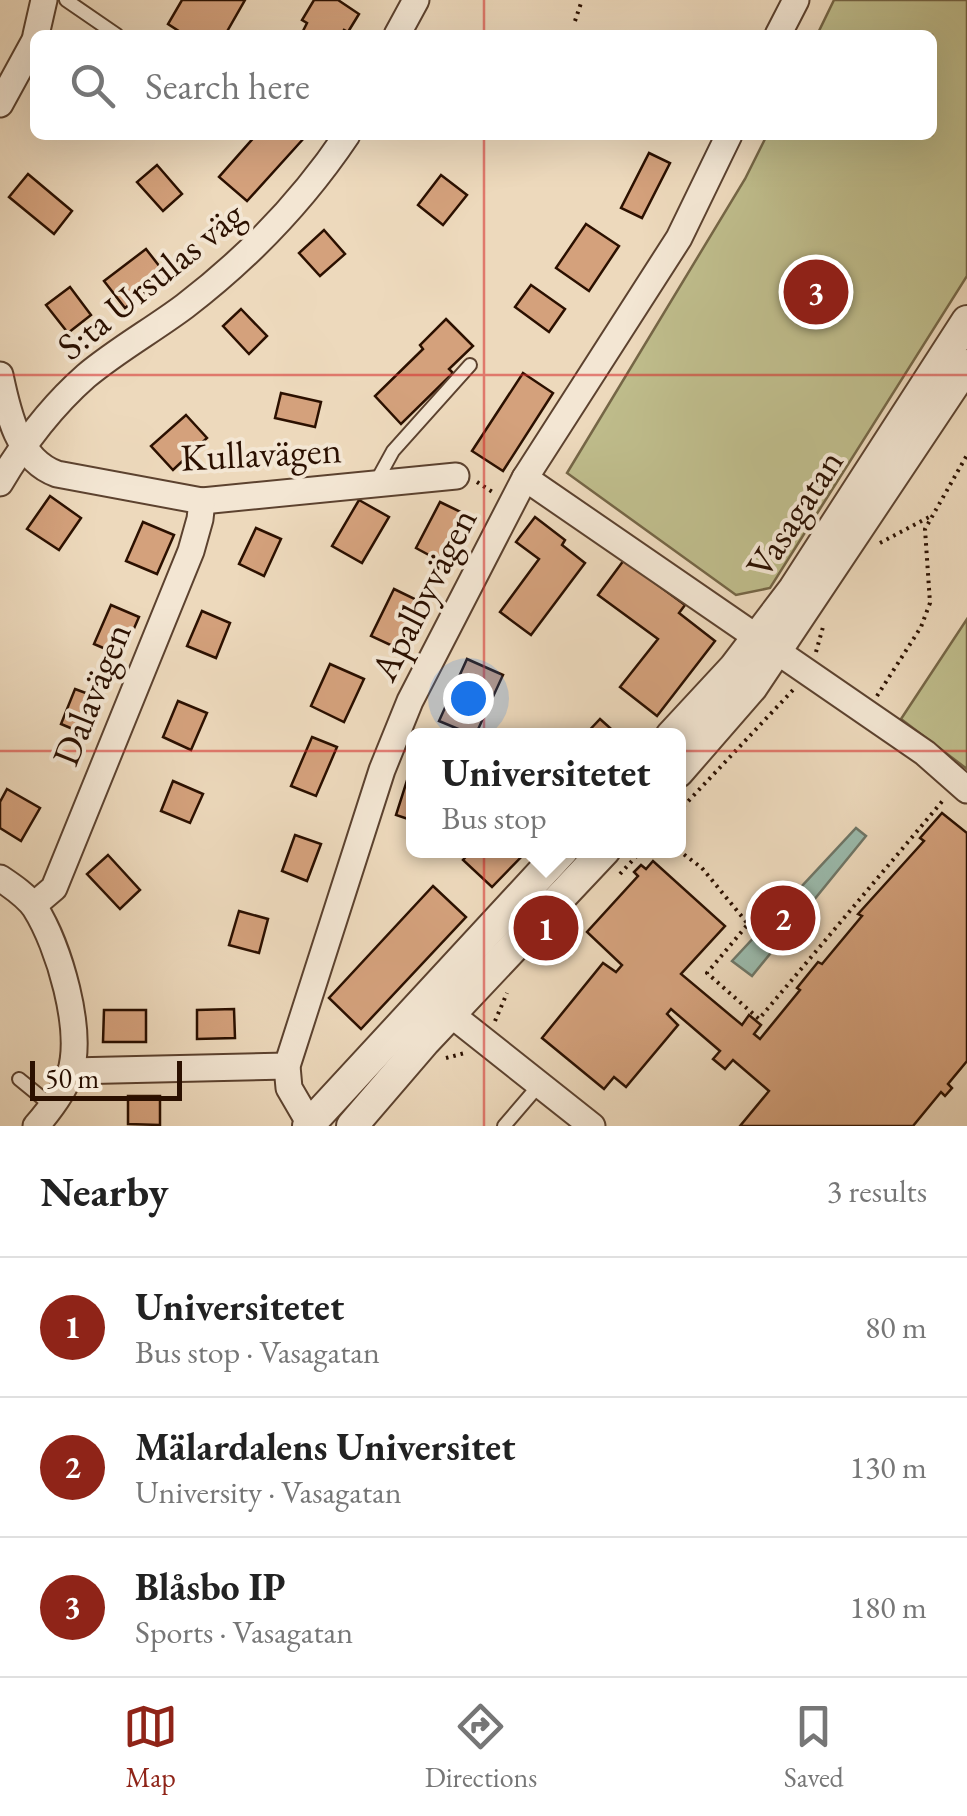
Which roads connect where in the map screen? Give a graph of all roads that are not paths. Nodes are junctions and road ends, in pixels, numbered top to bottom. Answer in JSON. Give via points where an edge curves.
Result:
{"nodes":[{"id":1,"x":44,"y":0,"type":"edge"},
{"id":2,"x":66,"y":0,"type":"edge"},
{"id":3,"x":416,"y":0,"type":"edge"},
{"id":4,"x":796,"y":0,"type":"edge"},
{"id":5,"x":38,"y":30,"type":"edge"},
{"id":6,"x":109,"y":30,"type":"edge"},
{"id":7,"x":400,"y":30,"type":"edge"},
{"id":8,"x":781,"y":30,"type":"edge"},
{"id":9,"x":30,"y":48,"type":"edge"},
{"id":10,"x":0,"y":104,"type":"edge"},
{"id":11,"x":344,"y":140,"type":"edge"},
{"id":12,"x":727,"y":140,"type":"edge"},
{"id":13,"x":967,"y":321,"type":"edge"},
{"id":14,"x":470,"y":365,"type":"dead end"},
{"id":15,"x":967,"y":365,"type":"edge"},
{"id":16,"x":0,"y":375,"type":"edge"},
{"id":17,"x":21,"y":446,"type":"junction"},
{"id":18,"x":456,"y":476,"type":"road end"},
{"id":19,"x":525,"y":478,"type":"junction"},
{"id":20,"x":0,"y":482,"type":"edge"},
{"id":21,"x":375,"y":484,"type":"junction"},
{"id":22,"x":202,"y":502,"type":"junction"},
{"id":23,"x":766,"y":646,"type":"junction"},
{"id":24,"x":678,"y":728,"type":"edge"},
{"id":25,"x":686,"y":763,"type":"edge"},
{"id":26,"x":963,"y":786,"type":"edge"},
{"id":27,"x":557,"y":858,"type":"edge"},
{"id":28,"x":611,"y":864,"type":"edge"},
{"id":29,"x":0,"y":878,"type":"edge"},
{"id":30,"x":34,"y":906,"type":"junction"},
{"id":31,"x":438,"y":1004,"type":"junction"},
{"id":32,"x":287,"y":1066,"type":"junction"},
{"id":33,"x":71,"y":1071,"type":"junction"},
{"id":34,"x":18,"y":1078,"type":"dead end"},
{"id":35,"x":540,"y":1084,"type":"junction"},
{"id":36,"x":44,"y":1116,"type":"edge"},
{"id":37,"x":309,"y":1125,"type":"edge"},
{"id":38,"x":352,"y":1126,"type":"edge"},
{"id":39,"x":504,"y":1126,"type":"edge"},
{"id":40,"x":592,"y":1126,"type":"edge"}],
"edges":[{"from":1,"to":5,"type":"street"},
{"from":2,"to":6,"type":"lane"},
{"from":3,"to":7,"type":"street"},
{"from":4,"to":8,"type":"street"},
{"from":9,"to":10,"type":"street"},
{"from":11,"to":17,"type":"street","name":"S:ta Ursulas väg","via":[[286,216],[185,306],[86,377]]},
{"from":12,"to":19,"type":"street","name":"Apalbyvägen","via":[[679,238]]},
{"from":13,"to":23,"type":"street","name":"Vasagatan","via":[[794,589]]},
{"from":14,"to":21,"type":"lane","via":[[393,451]]},
{"from":15,"to":23,"type":"street","name":"Vasagatan"},
{"from":16,"to":17,"type":"street"},
{"from":17,"to":20,"type":"street","name":"S:ta Ursulas väg"},
{"from":17,"to":22,"type":"street","name":"Kullavägen","via":[[40,468],[57,474]]},
{"from":18,"to":21,"type":"street","name":"Kullavägen"},
{"from":19,"to":23,"type":"street"},
{"from":19,"to":32,"type":"street","name":"Apalbyvägen","via":[[396,735]]},
{"from":21,"to":22,"type":"street","name":"Kullavägen"},
{"from":22,"to":30,"type":"street","name":"Dalavägen","via":[[191,551],[54,888]]},
{"from":23,"to":24,"type":"street","name":"Vasagatan","via":[[734,668]]},
{"from":23,"to":25,"type":"street","name":"Vasagatan","via":[[720,727]]},
{"from":23,"to":26,"type":"street"},
{"from":27,"to":31,"type":"street"},
{"from":28,"to":31,"type":"street"},
{"from":29,"to":30,"type":"street"},
{"from":30,"to":33,"type":"street","via":[[67,994]]},
{"from":31,"to":35,"type":"street"},
{"from":31,"to":37,"type":"street"},
{"from":31,"to":38,"type":"street"},
{"from":32,"to":33,"type":"street"},
{"from":32,"to":37,"type":"street","via":[[289,1088]]},
{"from":33,"to":36,"type":"street"},
{"from":34,"to":36,"type":"lane"},
{"from":35,"to":39,"type":"lane"},
{"from":35,"to":40,"type":"street"}]}
